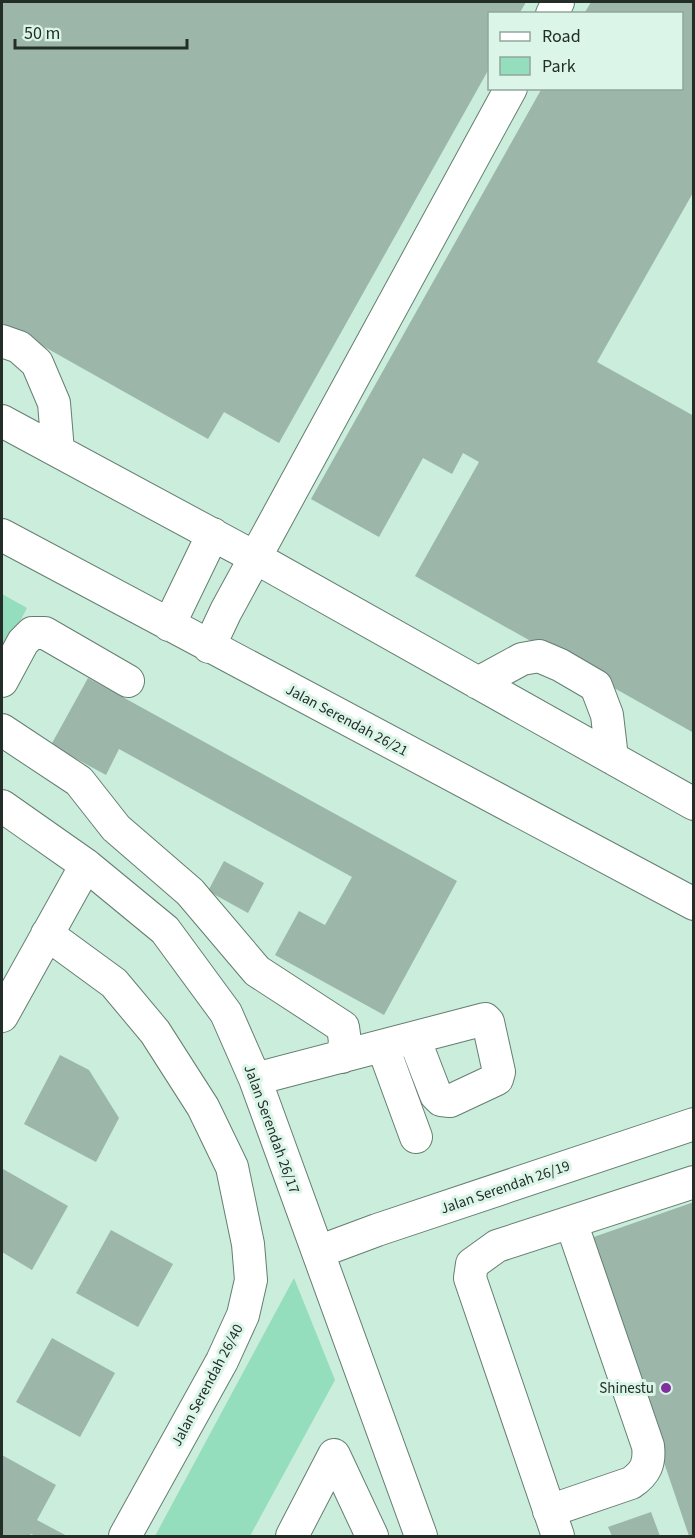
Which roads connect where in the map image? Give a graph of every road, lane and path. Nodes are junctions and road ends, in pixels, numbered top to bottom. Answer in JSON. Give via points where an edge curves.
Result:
{"nodes":[{"id":1,"x":510,"y":90,"type":"edge"},
{"id":2,"x":2,"y":341,"type":"edge"},
{"id":3,"x":2,"y":421,"type":"edge"},
{"id":4,"x":58,"y":451,"type":"junction"},
{"id":5,"x":213,"y":534,"type":"junction"},
{"id":6,"x":2,"y":535,"type":"edge"},
{"id":7,"x":256,"y":558,"type":"junction"},
{"id":8,"x":169,"y":625,"type":"junction"},
{"id":9,"x":209,"y":646,"type":"junction"},
{"id":10,"x":2,"y":681,"type":"edge"},
{"id":11,"x":128,"y":681,"type":"dead end"},
{"id":12,"x":478,"y":683,"type":"junction"},
{"id":13,"x":2,"y":730,"type":"edge"},
{"id":14,"x":612,"y":758,"type":"junction"},
{"id":15,"x":693,"y":804,"type":"edge"},
{"id":16,"x":2,"y":806,"type":"edge"},
{"id":17,"x":86,"y":865,"type":"junction"},
{"id":18,"x":693,"y":904,"type":"edge"},
{"id":19,"x":48,"y":934,"type":"junction"},
{"id":20,"x":2,"y":1016,"type":"edge"},
{"id":21,"x":414,"y":1038,"type":"dead end"},
{"id":22,"x":383,"y":1047,"type":"junction"},
{"id":23,"x":342,"y":1057,"type":"junction"},
{"id":24,"x":255,"y":1079,"type":"junction"},
{"id":25,"x":693,"y":1124,"type":"edge"},
{"id":26,"x":416,"y":1137,"type":"dead end"},
{"id":27,"x":693,"y":1182,"type":"edge"},
{"id":28,"x":571,"y":1222,"type":"junction"},
{"id":29,"x":318,"y":1252,"type":"junction"},
{"id":30,"x":554,"y":1524,"type":"edge"},
{"id":31,"x":370,"y":1535,"type":"edge"},
{"id":32,"x":125,"y":1536,"type":"edge"},
{"id":33,"x":292,"y":1536,"type":"edge"},
{"id":34,"x":421,"y":1536,"type":"edge"}],
"edges":[{"from":1,"to":7,"type":"street"},
{"from":2,"to":4,"type":"street","via":[[19,347],[37,363],[54,403]]},
{"from":3,"to":4,"type":"street"},
{"from":4,"to":5,"type":"street"},
{"from":5,"to":7,"type":"street"},
{"from":5,"to":8,"type":"street"},
{"from":6,"to":8,"type":"street","name":"Jalan Serendah 26/21"},
{"from":7,"to":9,"type":"street"},
{"from":7,"to":12,"type":"street"},
{"from":8,"to":9,"type":"street","name":"Jalan Serendah 26/21"},
{"from":9,"to":18,"type":"street","name":"Jalan Serendah 26/21"},
{"from":10,"to":11,"type":"street","via":[[23,642],[32,633],[45,633]]},
{"from":12,"to":14,"type":"street"},
{"from":12,"to":14,"type":"street","via":[[522,659],[539,656],[560,665],[596,686],[607,715]]},
{"from":13,"to":23,"type":"street","via":[[79,781],[116,828],[190,892],[257,971],[343,1027]]},
{"from":14,"to":15,"type":"street"},
{"from":16,"to":17,"type":"street","name":"Jalan Serendah 26/17"},
{"from":17,"to":19,"type":"street"},
{"from":17,"to":24,"type":"street","name":"Jalan Serendah 26/17","via":[[165,930],[226,1013]]},
{"from":19,"to":20,"type":"street"},
{"from":19,"to":32,"type":"street","name":"Jalan Serendah 26/40","via":[[114,983],[155,1032],[203,1107],[232,1167],[248,1244],[251,1280],[243,1315],[222,1361]]},
{"from":21,"to":22,"type":"street"},
{"from":22,"to":23,"type":"street"},
{"from":22,"to":26,"type":"street"},
{"from":23,"to":24,"type":"street"},
{"from":24,"to":29,"type":"street","name":"Jalan Serendah 26/17"},
{"from":25,"to":29,"type":"street","name":"Jalan Serendah 26/19"},
{"from":27,"to":28,"type":"street"},
{"from":28,"to":30,"type":"street","via":[[649,1458],[646,1469],[631,1483]]},
{"from":28,"to":30,"type":"street","via":[[497,1246],[472,1264],[470,1278]]},
{"from":29,"to":34,"type":"street","name":"Jalan Serendah 26/17"},
{"from":31,"to":33,"type":"street","via":[[334,1455]]}]}
